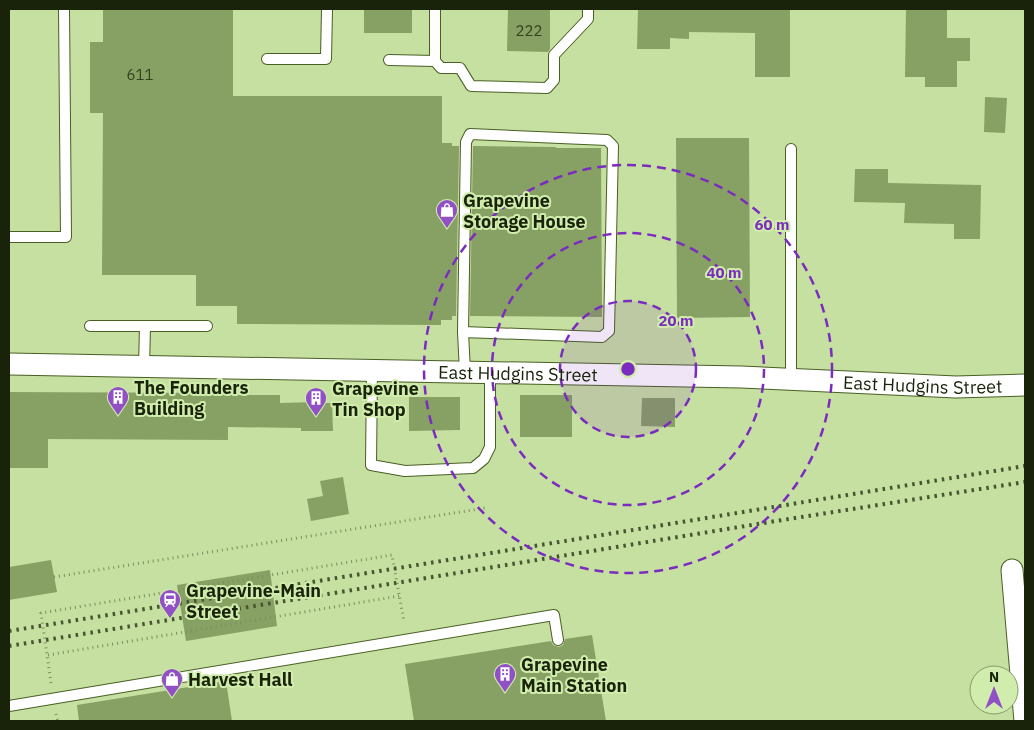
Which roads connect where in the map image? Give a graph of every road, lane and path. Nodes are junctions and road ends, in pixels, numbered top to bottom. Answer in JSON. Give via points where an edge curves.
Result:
{"nodes":[{"id":1,"x":64,"y":9,"type":"edge"},
{"id":2,"x":326,"y":9,"type":"edge"},
{"id":3,"x":436,"y":9,"type":"edge"},
{"id":4,"x":588,"y":9,"type":"edge"},
{"id":5,"x":267,"y":59,"type":"dead end"},
{"id":6,"x":389,"y":60,"type":"dead end"},
{"id":7,"x":436,"y":61,"type":"junction"},
{"id":8,"x":791,"y":149,"type":"dead end"},
{"id":9,"x":9,"y":237,"type":"edge"},
{"id":10,"x":90,"y":326,"type":"dead end"},
{"id":11,"x":145,"y":326,"type":"junction"},
{"id":12,"x":207,"y":326,"type":"dead end"},
{"id":13,"x":464,"y":332,"type":"junction"},
{"id":14,"x":9,"y":364,"type":"edge"},
{"id":15,"x":144,"y":367,"type":"junction"},
{"id":16,"x":372,"y":371,"type":"junction"},
{"id":17,"x":465,"y":372,"type":"junction"},
{"id":18,"x":490,"y":372,"type":"junction"},
{"id":19,"x":791,"y":379,"type":"junction"},
{"id":20,"x":1025,"y":385,"type":"edge"},
{"id":21,"x":485,"y":508,"type":"dead end"},
{"id":22,"x":1012,"y":570,"type":"dead end"},
{"id":23,"x":54,"y":577,"type":"dead end"},
{"id":24,"x":399,"y":596,"type":"junction"},
{"id":25,"x":1020,"y":601,"type":"edge"},
{"id":26,"x":404,"y":622,"type":"dead end"},
{"id":27,"x":558,"y":640,"type":"dead end"},
{"id":28,"x":48,"y":655,"type":"junction"},
{"id":29,"x":51,"y":681,"type":"dead end"},
{"id":30,"x":9,"y":706,"type":"edge"},
{"id":31,"x":1025,"y":721,"type":"edge"}],
"edges":[{"from":1,"to":9,"type":"lane","via":[[66,237]]},
{"from":2,"to":5,"type":"lane","via":[[326,59]]},
{"from":3,"to":7,"type":"lane"},
{"from":4,"to":7,"type":"lane","via":[[588,19],[554,55],[554,80],[547,88],[471,86],[460,68],[441,68]]},
{"from":6,"to":7,"type":"lane"},
{"from":8,"to":19,"type":"lane"},
{"from":10,"to":11,"type":"lane"},
{"from":11,"to":12,"type":"lane"},
{"from":11,"to":15,"type":"lane"},
{"from":13,"to":13,"type":"lane","via":[[466,142],[470,134],[606,140],[613,146],[609,331],[602,337]]},
{"from":13,"to":17,"type":"lane"},
{"from":14,"to":15,"type":"street","name":"East Hudgins Street"},
{"from":15,"to":16,"type":"street","name":"East Hudgins Street"},
{"from":16,"to":17,"type":"street","name":"East Hudgins Street"},
{"from":16,"to":18,"type":"lane","via":[[371,465],[406,471],[473,468],[484,459],[490,447]]},
{"from":17,"to":18,"type":"street","name":"East Hudgins Street"},
{"from":18,"to":19,"type":"street","name":"East Hudgins Street"},
{"from":19,"to":20,"type":"street","name":"East Hudgins Street","via":[[956,387]]},
{"from":21,"to":23,"type":"path"},
{"from":22,"to":25,"type":"street"},
{"from":24,"to":26,"type":"path"},
{"from":24,"to":28,"type":"path"},
{"from":24,"to":28,"type":"path","via":[[392,555],[58,610],[41,613]]},
{"from":25,"to":31,"type":"street"},
{"from":27,"to":30,"type":"lane","via":[[554,615]]},
{"from":28,"to":29,"type":"path"}]}
